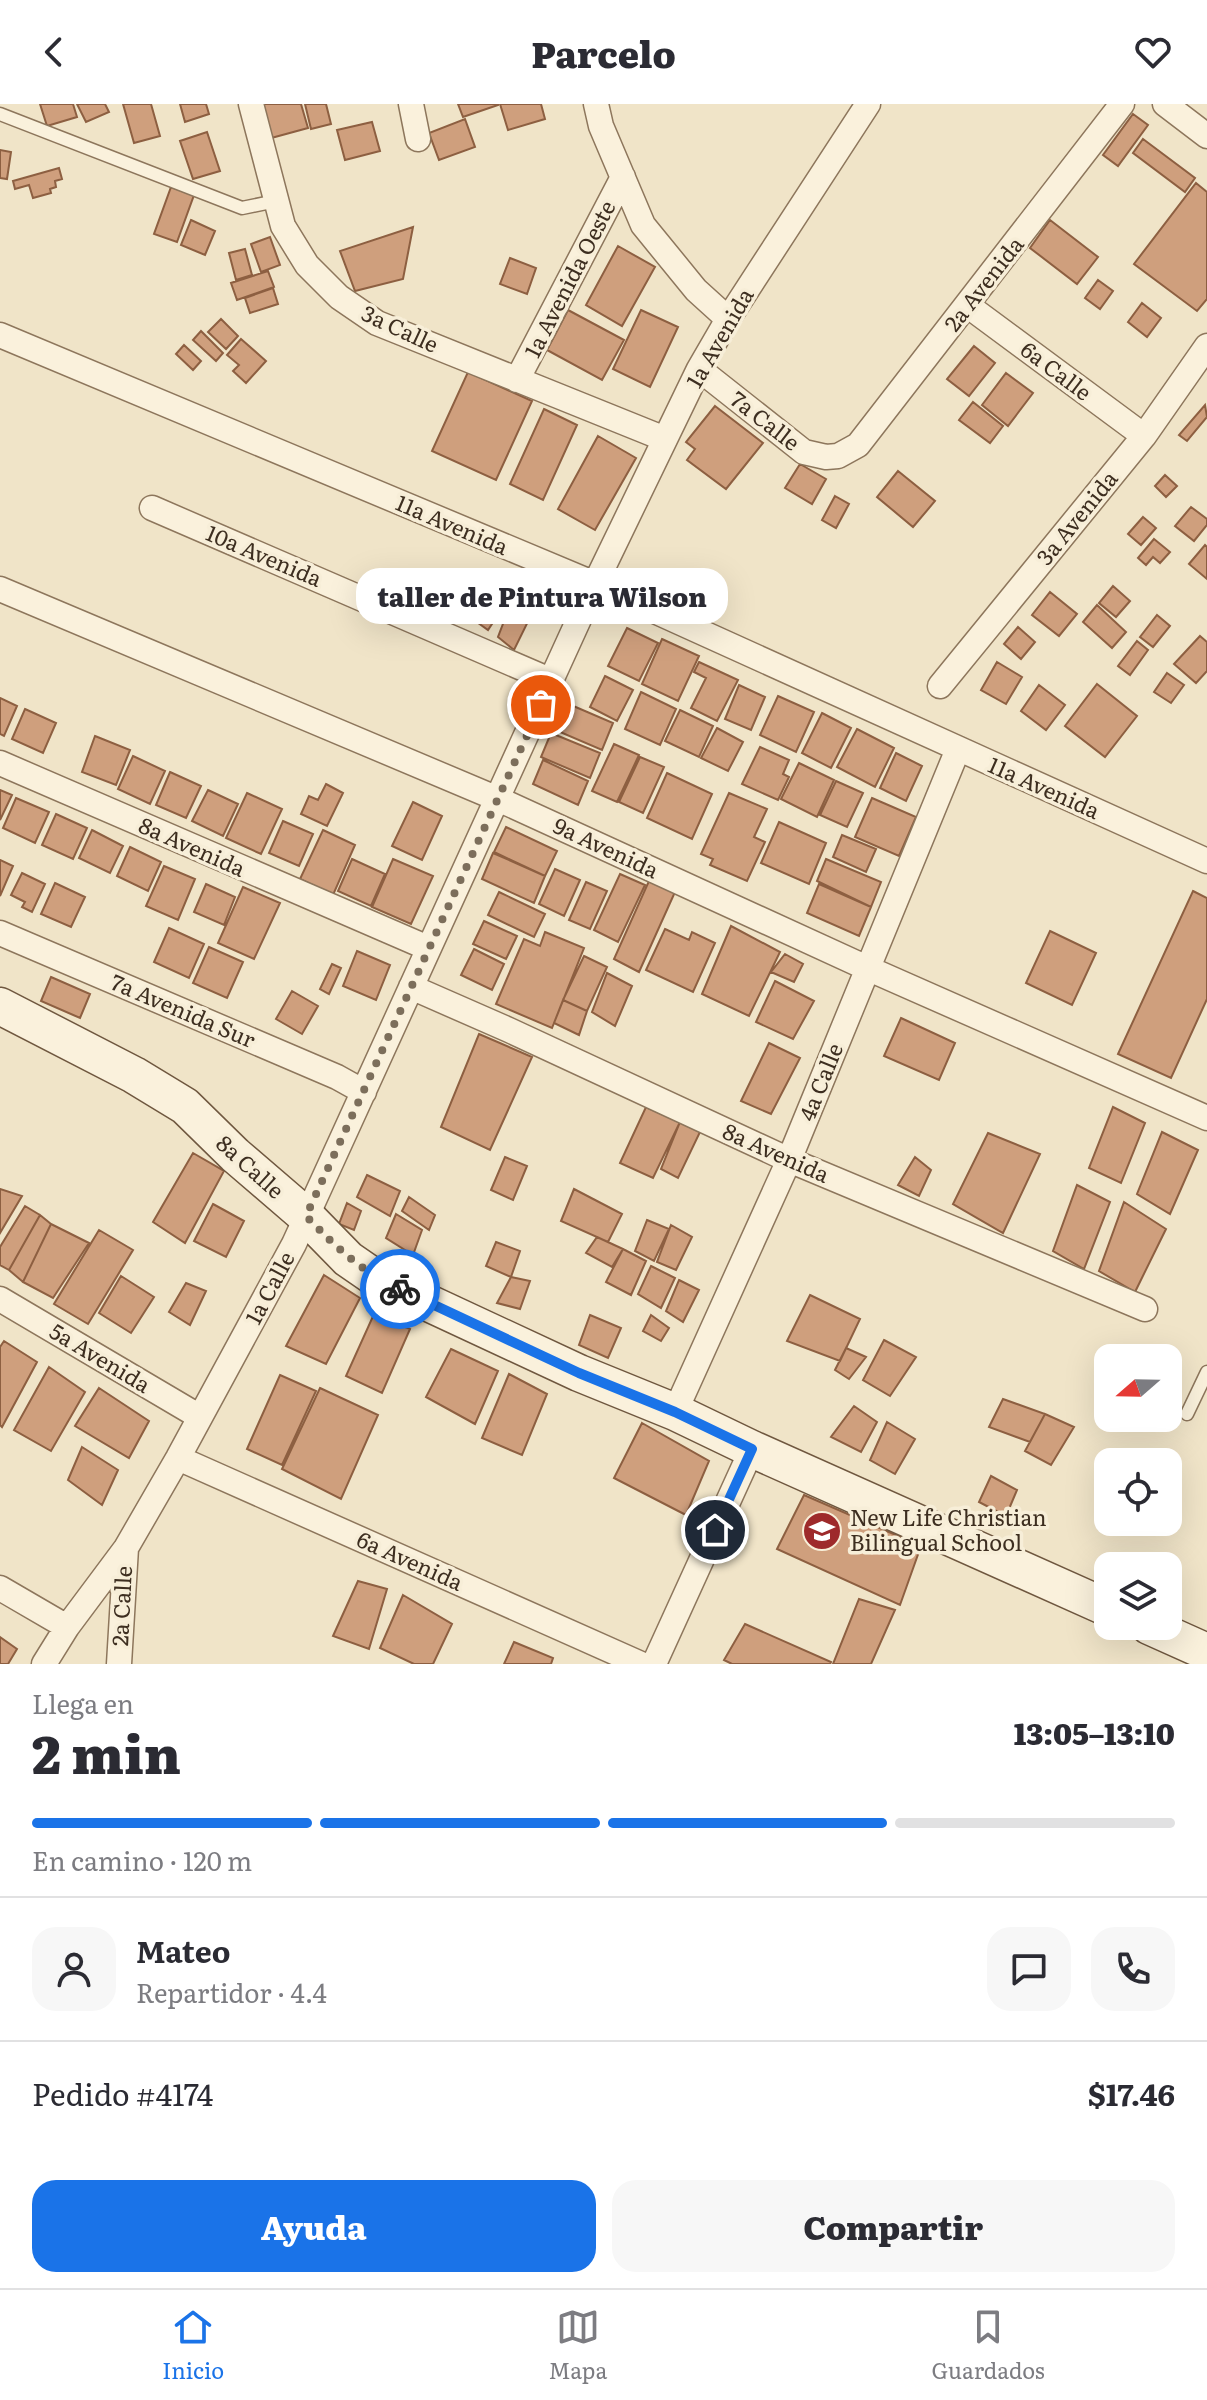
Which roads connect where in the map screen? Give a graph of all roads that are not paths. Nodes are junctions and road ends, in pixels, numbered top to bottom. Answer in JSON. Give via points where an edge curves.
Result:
{"nodes":[{"id":1,"x":251,"y":104,"type":"edge"},
{"id":2,"x":411,"y":104,"type":"edge"},
{"id":3,"x":596,"y":104,"type":"edge"},
{"id":4,"x":868,"y":104,"type":"edge"},
{"id":5,"x":1122,"y":104,"type":"edge"},
{"id":6,"x":1165,"y":104,"type":"edge"},
{"id":7,"x":0,"y":114,"type":"edge"},
{"id":8,"x":1207,"y":136,"type":"edge"},
{"id":9,"x":418,"y":139,"type":"dead end"},
{"id":10,"x":623,"y":177,"type":"junction"},
{"id":11,"x":276,"y":201,"type":"junction"},
{"id":12,"x":967,"y":305,"type":"junction"},
{"id":13,"x":728,"y":319,"type":"junction"},
{"id":14,"x":0,"y":335,"type":"edge"},
{"id":15,"x":1207,"y":346,"type":"edge"},
{"id":16,"x":699,"y":369,"type":"junction"},
{"id":17,"x":517,"y":380,"type":"junction"},
{"id":18,"x":1144,"y":436,"type":"junction"},
{"id":19,"x":665,"y":439,"type":"junction"},
{"id":20,"x":838,"y":456,"type":"joint"},
{"id":21,"x":152,"y":508,"type":"dead end"},
{"id":22,"x":595,"y":584,"type":"junction"},
{"id":23,"x":0,"y":589,"type":"edge"},
{"id":24,"x":552,"y":681,"type":"junction"},
{"id":25,"x":940,"y":686,"type":"dead end"},
{"id":26,"x":958,"y":749,"type":"junction"},
{"id":27,"x":0,"y":763,"type":"edge"},
{"id":28,"x":498,"y":799,"type":"junction"},
{"id":29,"x":1207,"y":861,"type":"edge"},
{"id":30,"x":0,"y":933,"type":"edge"},
{"id":31,"x":428,"y":948,"type":"junction"},
{"id":32,"x":867,"y":968,"type":"junction"},
{"id":33,"x":411,"y":987,"type":"junction"},
{"id":34,"x":0,"y":1006,"type":"edge"},
{"id":35,"x":364,"y":1092,"type":"junction"},
{"id":36,"x":1207,"y":1118,"type":"edge"},
{"id":37,"x":789,"y":1160,"type":"junction"},
{"id":38,"x":306,"y":1216,"type":"junction"},
{"id":39,"x":0,"y":1299,"type":"edge"},
{"id":40,"x":1145,"y":1309,"type":"dead end"},
{"id":41,"x":1207,"y":1372,"type":"edge"},
{"id":42,"x":675,"y":1412,"type":"junction"},
{"id":43,"x":1187,"y":1414,"type":"dead end"},
{"id":44,"x":200,"y":1417,"type":"junction"},
{"id":45,"x":752,"y":1449,"type":"junction"},
{"id":46,"x":178,"y":1458,"type":"junction"},
{"id":47,"x":126,"y":1548,"type":"junction"},
{"id":48,"x":0,"y":1588,"type":"edge"},
{"id":49,"x":1094,"y":1602,"type":"edge"},
{"id":50,"x":67,"y":1627,"type":"junction"},
{"id":51,"x":1180,"y":1640,"type":"edge"},
{"id":52,"x":1207,"y":1652,"type":"edge"},
{"id":53,"x":44,"y":1664,"type":"edge"},
{"id":54,"x":119,"y":1664,"type":"edge"},
{"id":55,"x":641,"y":1664,"type":"edge"},
{"id":56,"x":654,"y":1664,"type":"edge"}],
"edges":[{"from":1,"to":11,"type":"street","name":"3a Calle"},
{"from":2,"to":9,"type":"street"},
{"from":3,"to":10,"type":"street"},
{"from":4,"to":13,"type":"street","name":"1a Avenida"},
{"from":5,"to":12,"type":"street","name":"2a Avenida"},
{"from":6,"to":8,"type":"street"},
{"from":7,"to":11,"type":"lane","via":[[242,208]]},
{"from":10,"to":13,"type":"street","via":[[643,225],[696,290]]},
{"from":10,"to":17,"type":"street","name":"1a Avenida Oeste"},
{"from":11,"to":17,"type":"street","name":"3a Calle","via":[[283,226],[307,265],[339,297],[377,323]]},
{"from":12,"to":18,"type":"street","name":"6a Calle"},
{"from":12,"to":20,"type":"street","name":"2a Avenida","via":[[858,445]]},
{"from":13,"to":16,"type":"street","name":"1a Avenida"},
{"from":14,"to":22,"type":"street","name":"11a Avenida"},
{"from":15,"to":18,"type":"street","name":"3a Avenida"},
{"from":16,"to":19,"type":"street","name":"1a Avenida"},
{"from":16,"to":20,"type":"street","name":"7a Calle","via":[[804,452]]},
{"from":17,"to":19,"type":"street","name":"3a Calle"},
{"from":18,"to":25,"type":"street","name":"3a Avenida"},
{"from":19,"to":22,"type":"street","name":"1a Avenida"},
{"from":21,"to":24,"type":"street","name":"10a Avenida"},
{"from":22,"to":24,"type":"street","name":"1a Calle"},
{"from":22,"to":26,"type":"street","name":"11a Avenida"},
{"from":23,"to":28,"type":"street","name":"9a Avenida"},
{"from":24,"to":28,"type":"street","name":"1a Calle"},
{"from":26,"to":29,"type":"street","name":"11a Avenida"},
{"from":26,"to":32,"type":"street","name":"4a Calle"},
{"from":27,"to":31,"type":"street","name":"8a Avenida"},
{"from":28,"to":31,"type":"street","name":"1a Calle"},
{"from":28,"to":32,"type":"street","name":"9a Avenida"},
{"from":30,"to":35,"type":"street","name":"7a Avenida Sur"},
{"from":31,"to":33,"type":"street","name":"1a Calle"},
{"from":32,"to":36,"type":"street","name":"9a Avenida"},
{"from":32,"to":37,"type":"street","name":"4a Calle"},
{"from":33,"to":35,"type":"street","name":"1a Calle"},
{"from":33,"to":37,"type":"street","name":"8a Avenida"},
{"from":34,"to":38,"type":"street","name":"8a Calle","via":[[185,1106]]},
{"from":35,"to":38,"type":"street","name":"1a Calle"},
{"from":37,"to":40,"type":"street","name":"8a Avenida"},
{"from":37,"to":42,"type":"street","name":"4a Calle"},
{"from":38,"to":42,"type":"street","name":"8a Calle","via":[[348,1259],[377,1279]]},
{"from":38,"to":44,"type":"street","name":"1a Calle"},
{"from":39,"to":44,"type":"street","name":"5a Avenida"},
{"from":41,"to":43,"type":"lane"},
{"from":42,"to":45,"type":"street","name":"8a Calle"},
{"from":44,"to":46,"type":"street","name":"1a Calle"},
{"from":45,"to":49,"type":"street","name":"8a Calle"},
{"from":45,"to":56,"type":"street"},
{"from":46,"to":47,"type":"street","name":"1a Calle"},
{"from":46,"to":55,"type":"street","name":"6a Avenida"},
{"from":47,"to":50,"type":"street","name":"1a Calle"},
{"from":47,"to":54,"type":"street","name":"2a Calle"},
{"from":48,"to":50,"type":"street"},
{"from":50,"to":53,"type":"street","name":"1a Calle"},
{"from":51,"to":52,"type":"street"}]}
